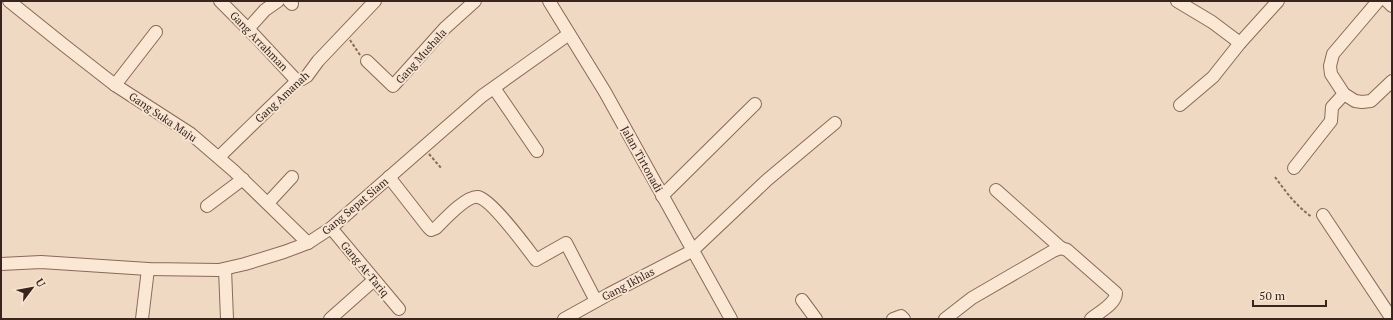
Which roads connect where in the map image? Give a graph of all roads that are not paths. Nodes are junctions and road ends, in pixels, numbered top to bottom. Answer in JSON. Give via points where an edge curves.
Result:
{"nodes":[{"id":1,"x":9,"y":1,"type":"edge"},
{"id":2,"x":220,"y":1,"type":"edge"},
{"id":3,"x":278,"y":1,"type":"edge"},
{"id":4,"x":375,"y":1,"type":"edge"},
{"id":5,"x":475,"y":1,"type":"edge"},
{"id":6,"x":549,"y":1,"type":"edge"},
{"id":7,"x":1177,"y":1,"type":"edge"},
{"id":8,"x":1278,"y":1,"type":"edge"},
{"id":9,"x":1378,"y":1,"type":"edge"},
{"id":10,"x":1387,"y":1,"type":"edge"},
{"id":11,"x":1392,"y":6,"type":"edge"},
{"id":12,"x":248,"y":29,"type":"junction"},
{"id":13,"x":156,"y":32,"type":"dead end"},
{"id":14,"x":569,"y":34,"type":"junction"},
{"id":15,"x":1240,"y":43,"type":"junction"},
{"id":16,"x":367,"y":61,"type":"road end"},
{"id":17,"x":297,"y":81,"type":"junction"},
{"id":18,"x":1392,"y":81,"type":"edge"},
{"id":19,"x":115,"y":85,"type":"junction"},
{"id":20,"x":494,"y":88,"type":"junction"},
{"id":21,"x":1344,"y":94,"type":"junction"},
{"id":22,"x":755,"y":104,"type":"dead end"},
{"id":23,"x":1180,"y":105,"type":"dead end"},
{"id":24,"x":835,"y":123,"type":"dead end"},
{"id":25,"x":537,"y":151,"type":"dead end"},
{"id":26,"x":219,"y":157,"type":"junction"},
{"id":27,"x":1294,"y":168,"type":"dead end"},
{"id":28,"x":292,"y":177,"type":"dead end"},
{"id":29,"x":390,"y":177,"type":"junction"},
{"id":30,"x":243,"y":179,"type":"junction"},
{"id":31,"x":996,"y":190,"type":"dead end"},
{"id":32,"x":662,"y":196,"type":"junction"},
{"id":33,"x":268,"y":203,"type":"junction"},
{"id":34,"x":207,"y":206,"type":"dead end"},
{"id":35,"x":1323,"y":215,"type":"road end"},
{"id":36,"x":331,"y":228,"type":"junction"},
{"id":37,"x":308,"y":243,"type":"junction"},
{"id":38,"x":1061,"y":248,"type":"junction"},
{"id":39,"x":692,"y":251,"type":"junction"},
{"id":40,"x":1,"y":264,"type":"edge"},
{"id":41,"x":148,"y":269,"type":"junction"},
{"id":42,"x":225,"y":269,"type":"junction"},
{"id":43,"x":374,"y":280,"type":"junction"},
{"id":44,"x":802,"y":300,"type":"dead end"},
{"id":45,"x":596,"y":301,"type":"junction"},
{"id":46,"x":399,"y":309,"type":"dead end"},
{"id":47,"x":142,"y":319,"type":"edge"},
{"id":48,"x":226,"y":319,"type":"edge"},
{"id":49,"x":330,"y":319,"type":"edge"},
{"id":50,"x":564,"y":319,"type":"edge"},
{"id":51,"x":731,"y":319,"type":"edge"},
{"id":52,"x":816,"y":319,"type":"edge"},
{"id":53,"x":893,"y":319,"type":"edge"},
{"id":54,"x":904,"y":319,"type":"edge"},
{"id":55,"x":945,"y":319,"type":"edge"},
{"id":56,"x":1091,"y":319,"type":"edge"},
{"id":57,"x":1392,"y":319,"type":"edge"}],
"edges":[{"from":1,"to":19,"type":"street","name":"Gang Suka Maju"},
{"from":2,"to":12,"type":"street","name":"Gang Arrahman"},
{"from":3,"to":12,"type":"street","via":[[265,10]]},
{"from":4,"to":17,"type":"street","name":"Gang Amanah","via":[[306,76]]},
{"from":5,"to":16,"type":"street","name":"Gang Mushala","via":[[446,28],[393,86]]},
{"from":6,"to":14,"type":"street","name":"Jalan Tirtonadi"},
{"from":7,"to":15,"type":"street"},
{"from":8,"to":15,"type":"street"},
{"from":9,"to":21,"type":"street","via":[[1333,54],[1330,66],[1332,74]]},
{"from":10,"to":11,"type":"street"},
{"from":12,"to":17,"type":"street","name":"Gang Arrahman"},
{"from":13,"to":19,"type":"street"},
{"from":14,"to":20,"type":"street","name":"Gang Sepat Siam"},
{"from":14,"to":32,"type":"street","name":"Jalan Tirtonadi","via":[[605,92]]},
{"from":15,"to":23,"type":"street","via":[[1213,77]]},
{"from":17,"to":26,"type":"street","name":"Gang Amanah"},
{"from":18,"to":21,"type":"street","via":[[1371,101],[1362,102]]},
{"from":19,"to":26,"type":"street","name":"Gang Suka Maju","via":[[180,126]]},
{"from":20,"to":25,"type":"street"},
{"from":20,"to":29,"type":"street","name":"Gang Sepat Siam"},
{"from":21,"to":27,"type":"street","via":[[1332,107],[1331,121]]},
{"from":22,"to":32,"type":"street"},
{"from":24,"to":39,"type":"street","name":"Gang Ikhlas","via":[[767,180]]},
{"from":26,"to":30,"type":"street","name":"Gang Suka Maju"},
{"from":28,"to":33,"type":"street"},
{"from":29,"to":36,"type":"street","name":"Gang Sepat Siam"},
{"from":29,"to":45,"type":"street","via":[[432,230],[459,206],[473,197],[478,197],[496,211],[536,260],[566,243]]},
{"from":30,"to":33,"type":"street","name":"Gang Suka Maju"},
{"from":30,"to":34,"type":"street"},
{"from":31,"to":38,"type":"street"},
{"from":32,"to":39,"type":"street","name":"Jalan Tirtonadi"},
{"from":33,"to":37,"type":"street","name":"Gang Suka Maju"},
{"from":35,"to":57,"type":"street"},
{"from":36,"to":37,"type":"street","name":"Gang Sepat Siam"},
{"from":36,"to":43,"type":"street","name":"Gang At-Tariq"},
{"from":37,"to":42,"type":"street","name":"Gang Sepat Siam"},
{"from":38,"to":55,"type":"street","via":[[972,298]]},
{"from":38,"to":56,"type":"street","via":[[1067,250],[1116,293],[1111,303]]},
{"from":39,"to":45,"type":"street","name":"Gang Ikhlas"},
{"from":39,"to":51,"type":"street","name":"Jalan Tirtonadi"},
{"from":40,"to":41,"type":"street","name":"Gang Sepat Siam","via":[[41,262]]},
{"from":41,"to":42,"type":"street","name":"Gang Sepat Siam"},
{"from":41,"to":47,"type":"street"},
{"from":42,"to":48,"type":"street"},
{"from":43,"to":46,"type":"street","name":"Gang At-Tariq"},
{"from":43,"to":49,"type":"street"},
{"from":44,"to":52,"type":"street"},
{"from":45,"to":50,"type":"street","name":"Gang Ikhlas"},
{"from":53,"to":54,"type":"street","via":[[901,316]]}]}
